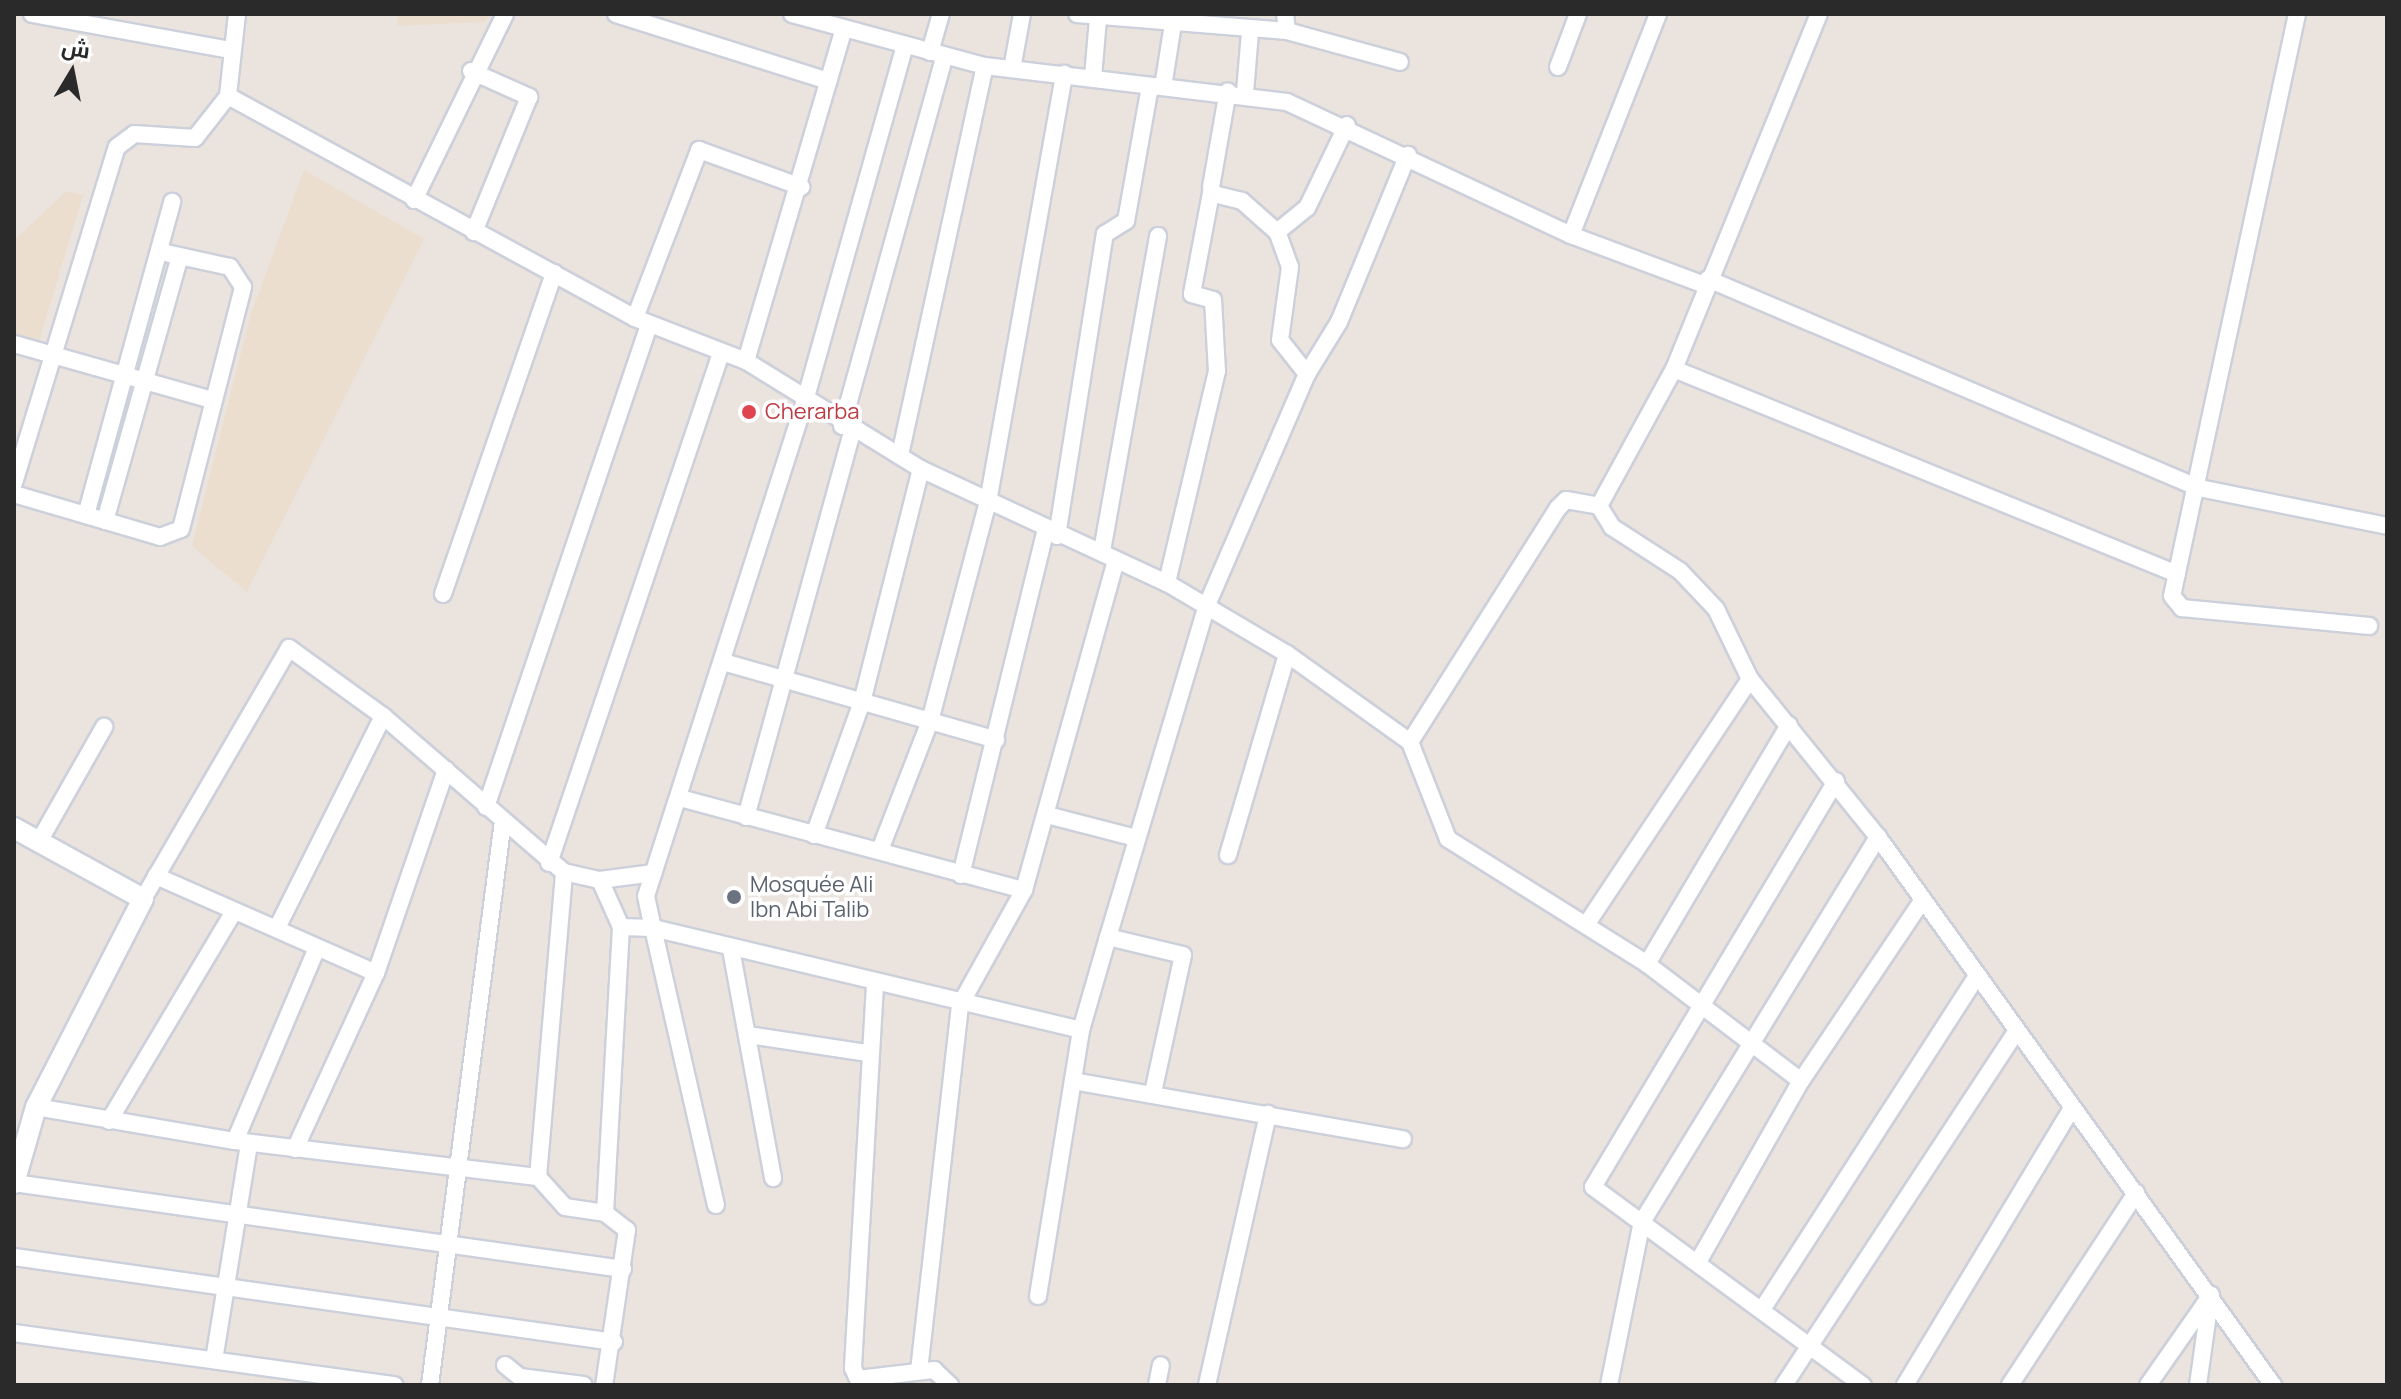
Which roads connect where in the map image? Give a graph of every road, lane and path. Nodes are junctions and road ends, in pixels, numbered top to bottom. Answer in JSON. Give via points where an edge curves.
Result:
{"nodes":[{"id":1,"x":32,"y":14,"type":"edge"},
{"id":2,"x":237,"y":14,"type":"edge"},
{"id":3,"x":505,"y":14,"type":"edge"},
{"id":4,"x":616,"y":14,"type":"edge"},
{"id":5,"x":941,"y":14,"type":"edge"},
{"id":6,"x":1022,"y":14,"type":"edge"},
{"id":7,"x":1077,"y":14,"type":"edge"},
{"id":8,"x":1578,"y":14,"type":"edge"},
{"id":9,"x":1658,"y":14,"type":"edge"},
{"id":10,"x":1819,"y":14,"type":"edge"},
{"id":11,"x":2297,"y":14,"type":"edge"},
{"id":12,"x":799,"y":15,"type":"edge"},
{"id":13,"x":1128,"y":17,"type":"edge"},
{"id":14,"x":1209,"y":17,"type":"edge"},
{"id":15,"x":1098,"y":19,"type":"junction"},
{"id":16,"x":1286,"y":20,"type":"edge"},
{"id":17,"x":1173,"y":24,"type":"junction"},
{"id":18,"x":843,"y":32,"type":"junction"},
{"id":19,"x":1250,"y":32,"type":"junction"},
{"id":20,"x":905,"y":45,"type":"junction"},
{"id":21,"x":230,"y":50,"type":"junction"},
{"id":22,"x":937,"y":54,"type":"junction"},
{"id":23,"x":1400,"y":62,"type":"dead end"},
{"id":24,"x":985,"y":66,"type":"junction"},
{"id":25,"x":1558,"y":67,"type":"dead end"},
{"id":26,"x":1012,"y":69,"type":"junction"},
{"id":27,"x":471,"y":71,"type":"junction"},
{"id":28,"x":1064,"y":74,"type":"junction"},
{"id":29,"x":1093,"y":77,"type":"junction"},
{"id":30,"x":829,"y":81,"type":"junction"},
{"id":31,"x":1157,"y":86,"type":"junction"},
{"id":32,"x":1236,"y":92,"type":"junction"},
{"id":33,"x":228,"y":96,"type":"junction"},
{"id":34,"x":1347,"y":125,"type":"junction"},
{"id":35,"x":1408,"y":155,"type":"junction"},
{"id":36,"x":801,"y":187,"type":"junction"},
{"id":37,"x":1211,"y":187,"type":"dead end"},
{"id":38,"x":414,"y":200,"type":"junction"},
{"id":39,"x":172,"y":202,"type":"dead end"},
{"id":40,"x":474,"y":232,"type":"junction"},
{"id":41,"x":1277,"y":232,"type":"junction"},
{"id":42,"x":1571,"y":235,"type":"junction"},
{"id":43,"x":1158,"y":236,"type":"dead end"},
{"id":44,"x":161,"y":252,"type":"junction"},
{"id":45,"x":180,"y":256,"type":"junction"},
{"id":46,"x":554,"y":273,"type":"junction"},
{"id":47,"x":1706,"y":282,"type":"junction"},
{"id":48,"x":642,"y":321,"type":"junction"},
{"id":49,"x":14,"y":344,"type":"edge"},
{"id":50,"x":721,"y":353,"type":"junction"},
{"id":51,"x":52,"y":354,"type":"junction"},
{"id":52,"x":746,"y":361,"type":"junction"},
{"id":53,"x":1674,"y":369,"type":"junction"},
{"id":54,"x":1307,"y":374,"type":"junction"},
{"id":55,"x":126,"y":375,"type":"junction"},
{"id":56,"x":145,"y":381,"type":"junction"},
{"id":57,"x":212,"y":400,"type":"junction"},
{"id":58,"x":805,"y":401,"type":"junction"},
{"id":59,"x":847,"y":429,"type":"junction"},
{"id":60,"x":900,"y":455,"type":"junction"},
{"id":61,"x":921,"y":469,"type":"junction"},
{"id":62,"x":14,"y":483,"type":"edge"},
{"id":63,"x":2199,"y":488,"type":"junction"},
{"id":64,"x":14,"y":494,"type":"edge"},
{"id":65,"x":988,"y":502,"type":"junction"},
{"id":66,"x":1599,"y":506,"type":"junction"},
{"id":67,"x":86,"y":515,"type":"junction"},
{"id":68,"x":105,"y":521,"type":"junction"},
{"id":69,"x":2387,"y":526,"type":"edge"},
{"id":70,"x":1052,"y":533,"type":"junction"},
{"id":71,"x":1109,"y":556,"type":"junction"},
{"id":72,"x":2177,"y":574,"type":"junction"},
{"id":73,"x":1167,"y":583,"type":"junction"},
{"id":74,"x":443,"y":594,"type":"dead end"},
{"id":75,"x":1207,"y":605,"type":"junction"},
{"id":76,"x":2369,"y":626,"type":"dead end"},
{"id":77,"x":1287,"y":654,"type":"junction"},
{"id":78,"x":723,"y":662,"type":"junction"},
{"id":79,"x":1750,"y":679,"type":"junction"},
{"id":80,"x":789,"y":681,"type":"junction"},
{"id":81,"x":862,"y":702,"type":"junction"},
{"id":82,"x":383,"y":716,"type":"junction"},
{"id":83,"x":930,"y":721,"type":"junction"},
{"id":84,"x":1789,"y":725,"type":"junction"},
{"id":85,"x":104,"y":727,"type":"dead end"},
{"id":86,"x":996,"y":740,"type":"junction"},
{"id":87,"x":1410,"y":742,"type":"junction"},
{"id":88,"x":446,"y":770,"type":"junction"},
{"id":89,"x":1836,"y":781,"type":"junction"},
{"id":90,"x":680,"y":798,"type":"junction"},
{"id":91,"x":486,"y":807,"type":"junction"},
{"id":92,"x":1047,"y":815,"type":"junction"},
{"id":93,"x":746,"y":817,"type":"junction"},
{"id":94,"x":503,"y":821,"type":"junction"},
{"id":95,"x":14,"y":828,"type":"edge"},
{"id":96,"x":814,"y":835,"type":"junction"},
{"id":97,"x":1132,"y":837,"type":"junction"},
{"id":98,"x":1878,"y":837,"type":"junction"},
{"id":99,"x":41,"y":838,"type":"junction"},
{"id":100,"x":880,"y":850,"type":"junction"},
{"id":101,"x":1228,"y":855,"type":"dead end"},
{"id":102,"x":549,"y":863,"type":"junction"},
{"id":103,"x":564,"y":872,"type":"junction"},
{"id":104,"x":654,"y":873,"type":"junction"},
{"id":105,"x":961,"y":875,"type":"junction"},
{"id":106,"x":156,"y":876,"type":"junction"},
{"id":107,"x":600,"y":880,"type":"junction"},
{"id":108,"x":1024,"y":890,"type":"junction"},
{"id":109,"x":143,"y":899,"type":"junction"},
{"id":110,"x":1922,"y":901,"type":"junction"},
{"id":111,"x":233,"y":913,"type":"junction"},
{"id":112,"x":1586,"y":925,"type":"junction"},
{"id":113,"x":278,"y":926,"type":"junction"},
{"id":114,"x":621,"y":927,"type":"junction"},
{"id":115,"x":653,"y":928,"type":"junction"},
{"id":116,"x":1108,"y":937,"type":"junction"},
{"id":117,"x":317,"y":948,"type":"junction"},
{"id":118,"x":731,"y":949,"type":"junction"},
{"id":119,"x":1647,"y":964,"type":"junction"},
{"id":120,"x":376,"y":973,"type":"junction"},
{"id":121,"x":1978,"y":975,"type":"junction"},
{"id":122,"x":875,"y":985,"type":"junction"},
{"id":123,"x":1702,"y":1002,"type":"junction"},
{"id":124,"x":960,"y":1005,"type":"junction"},
{"id":125,"x":1081,"y":1030,"type":"junction"},
{"id":126,"x":2016,"y":1032,"type":"junction"},
{"id":127,"x":749,"y":1035,"type":"junction"},
{"id":128,"x":1746,"y":1045,"type":"junction"},
{"id":129,"x":867,"y":1053,"type":"junction"},
{"id":130,"x":1073,"y":1081,"type":"junction"},
{"id":131,"x":1801,"y":1081,"type":"junction"},
{"id":132,"x":1153,"y":1093,"type":"junction"},
{"id":133,"x":36,"y":1107,"type":"junction"},
{"id":134,"x":2072,"y":1108,"type":"junction"},
{"id":135,"x":1268,"y":1114,"type":"junction"},
{"id":136,"x":109,"y":1121,"type":"junction"},
{"id":137,"x":1403,"y":1139,"type":"dead end"},
{"id":138,"x":242,"y":1142,"type":"junction"},
{"id":139,"x":295,"y":1149,"type":"junction"},
{"id":140,"x":460,"y":1168,"type":"junction"},
{"id":141,"x":538,"y":1177,"type":"junction"},
{"id":142,"x":773,"y":1178,"type":"dead end"},
{"id":143,"x":14,"y":1183,"type":"edge"},
{"id":144,"x":2136,"y":1193,"type":"junction"},
{"id":145,"x":716,"y":1205,"type":"dead end"},
{"id":146,"x":605,"y":1213,"type":"junction"},
{"id":147,"x":238,"y":1214,"type":"junction"},
{"id":148,"x":1642,"y":1222,"type":"junction"},
{"id":149,"x":449,"y":1243,"type":"junction"},
{"id":150,"x":14,"y":1257,"type":"edge"},
{"id":151,"x":1698,"y":1262,"type":"junction"},
{"id":152,"x":623,"y":1269,"type":"junction"},
{"id":153,"x":227,"y":1287,"type":"junction"},
{"id":154,"x":2211,"y":1295,"type":"junction"},
{"id":155,"x":1038,"y":1296,"type":"dead end"},
{"id":156,"x":1763,"y":1308,"type":"junction"},
{"id":157,"x":438,"y":1316,"type":"junction"},
{"id":158,"x":14,"y":1333,"type":"edge"},
{"id":159,"x":614,"y":1342,"type":"junction"},
{"id":160,"x":1814,"y":1344,"type":"junction"},
{"id":161,"x":214,"y":1360,"type":"junction"},
{"id":162,"x":505,"y":1365,"type":"dead end"},
{"id":163,"x":1161,"y":1365,"type":"dead end"},
{"id":164,"x":919,"y":1371,"type":"junction"},
{"id":165,"x":520,"y":1381,"type":"edge"},
{"id":166,"x":394,"y":1385,"type":"edge"},
{"id":167,"x":430,"y":1385,"type":"edge"},
{"id":168,"x":584,"y":1385,"type":"edge"},
{"id":169,"x":604,"y":1385,"type":"edge"},
{"id":170,"x":950,"y":1385,"type":"edge"},
{"id":171,"x":1157,"y":1385,"type":"edge"},
{"id":172,"x":1207,"y":1385,"type":"edge"},
{"id":173,"x":1609,"y":1385,"type":"edge"},
{"id":174,"x":1784,"y":1385,"type":"edge"},
{"id":175,"x":1863,"y":1385,"type":"edge"},
{"id":176,"x":1905,"y":1385,"type":"edge"},
{"id":177,"x":2010,"y":1385,"type":"edge"},
{"id":178,"x":2148,"y":1385,"type":"edge"},
{"id":179,"x":2198,"y":1385,"type":"edge"},
{"id":180,"x":2273,"y":1385,"type":"edge"}],
"edges":[{"from":1,"to":21,"type":"street"},
{"from":2,"to":21,"type":"street"},
{"from":3,"to":27,"type":"street"},
{"from":4,"to":30,"type":"street"},
{"from":5,"to":22,"type":"street"},
{"from":6,"to":26,"type":"street"},
{"from":7,"to":15,"type":"street"},
{"from":8,"to":25,"type":"street"},
{"from":9,"to":42,"type":"street"},
{"from":10,"to":47,"type":"street"},
{"from":11,"to":63,"type":"street"},
{"from":12,"to":18,"type":"street"},
{"from":13,"to":15,"type":"street"},
{"from":13,"to":17,"type":"street"},
{"from":14,"to":17,"type":"street"},
{"from":14,"to":19,"type":"street"},
{"from":15,"to":29,"type":"street"},
{"from":16,"to":19,"type":"street"},
{"from":16,"to":23,"type":"street"},
{"from":17,"to":31,"type":"street"},
{"from":18,"to":20,"type":"street"},
{"from":18,"to":30,"type":"street"},
{"from":19,"to":32,"type":"street"},
{"from":20,"to":22,"type":"street"},
{"from":20,"to":58,"type":"street"},
{"from":21,"to":33,"type":"street"},
{"from":22,"to":24,"type":"street"},
{"from":22,"to":59,"type":"street"},
{"from":24,"to":26,"type":"street"},
{"from":24,"to":60,"type":"street"},
{"from":26,"to":28,"type":"street"},
{"from":27,"to":38,"type":"street"},
{"from":27,"to":40,"type":"street","via":[[529,97]]},
{"from":28,"to":29,"type":"street"},
{"from":28,"to":65,"type":"street"},
{"from":29,"to":31,"type":"street"},
{"from":30,"to":36,"type":"street"},
{"from":31,"to":32,"type":"street"},
{"from":31,"to":70,"type":"street","via":[[1126,221],[1105,234]]},
{"from":32,"to":34,"type":"street"},
{"from":32,"to":37,"type":"street"},
{"from":33,"to":38,"type":"street"},
{"from":33,"to":51,"type":"street","via":[[195,138],[146,132],[117,147]]},
{"from":34,"to":35,"type":"street"},
{"from":34,"to":41,"type":"street","via":[[1307,208]]},
{"from":35,"to":42,"type":"street"},
{"from":35,"to":54,"type":"street","via":[[1339,322]]},
{"from":36,"to":48,"type":"street","via":[[699,150]]},
{"from":36,"to":52,"type":"street"},
{"from":38,"to":40,"type":"street"},
{"from":39,"to":44,"type":"street"},
{"from":40,"to":46,"type":"street"},
{"from":41,"to":54,"type":"street","via":[[1290,267],[1280,340]]},
{"from":41,"to":73,"type":"street","via":[[1242,201],[1211,193],[1192,294],[1213,300],[1217,371]]},
{"from":42,"to":47,"type":"street"},
{"from":43,"to":71,"type":"street"},
{"from":44,"to":45,"type":"street"},
{"from":44,"to":55,"type":"street"},
{"from":45,"to":56,"type":"street"},
{"from":45,"to":57,"type":"street","via":[[230,267],[243,282]]},
{"from":46,"to":48,"type":"street"},
{"from":46,"to":74,"type":"street"},
{"from":47,"to":53,"type":"street"},
{"from":47,"to":63,"type":"street"},
{"from":48,"to":50,"type":"street"},
{"from":48,"to":91,"type":"street"},
{"from":49,"to":51,"type":"street"},
{"from":50,"to":52,"type":"street"},
{"from":50,"to":102,"type":"street"},
{"from":51,"to":55,"type":"street"},
{"from":51,"to":62,"type":"street"},
{"from":52,"to":58,"type":"street"},
{"from":53,"to":66,"type":"street"},
{"from":53,"to":72,"type":"street"},
{"from":54,"to":75,"type":"street"},
{"from":55,"to":56,"type":"street"},
{"from":55,"to":67,"type":"street"},
{"from":56,"to":57,"type":"street"},
{"from":56,"to":68,"type":"street"},
{"from":57,"to":68,"type":"street","via":[[178,533],[164,538]]},
{"from":58,"to":59,"type":"street"},
{"from":58,"to":78,"type":"street"},
{"from":59,"to":60,"type":"street"},
{"from":59,"to":80,"type":"street"},
{"from":60,"to":61,"type":"street"},
{"from":61,"to":65,"type":"street"},
{"from":61,"to":81,"type":"street"},
{"from":63,"to":69,"type":"street"},
{"from":63,"to":72,"type":"street"},
{"from":64,"to":67,"type":"street"},
{"from":65,"to":70,"type":"street"},
{"from":65,"to":83,"type":"street"},
{"from":66,"to":79,"type":"street","via":[[1612,527],[1693,582],[1738,646]]},
{"from":66,"to":87,"type":"street","via":[[1566,500],[1558,508]]},
{"from":67,"to":68,"type":"street"},
{"from":70,"to":71,"type":"street"},
{"from":70,"to":86,"type":"street"},
{"from":71,"to":73,"type":"street"},
{"from":71,"to":92,"type":"street"},
{"from":72,"to":76,"type":"street","via":[[2172,596],[2182,608]]},
{"from":73,"to":75,"type":"street"},
{"from":75,"to":77,"type":"street"},
{"from":75,"to":97,"type":"street"},
{"from":77,"to":87,"type":"street"},
{"from":77,"to":101,"type":"street"},
{"from":78,"to":80,"type":"street"},
{"from":78,"to":90,"type":"street"},
{"from":79,"to":84,"type":"street"},
{"from":79,"to":112,"type":"street"},
{"from":80,"to":81,"type":"street"},
{"from":80,"to":93,"type":"street"},
{"from":81,"to":83,"type":"street"},
{"from":81,"to":96,"type":"street"},
{"from":82,"to":88,"type":"street"},
{"from":82,"to":106,"type":"street","via":[[289,648]]},
{"from":82,"to":113,"type":"street"},
{"from":83,"to":86,"type":"street"},
{"from":83,"to":100,"type":"street"},
{"from":84,"to":89,"type":"street"},
{"from":84,"to":119,"type":"street"},
{"from":85,"to":99,"type":"street"},
{"from":86,"to":105,"type":"street"},
{"from":87,"to":112,"type":"street","via":[[1448,839]]},
{"from":88,"to":91,"type":"street"},
{"from":88,"to":120,"type":"street"},
{"from":89,"to":98,"type":"street"},
{"from":89,"to":123,"type":"street"},
{"from":90,"to":93,"type":"street"},
{"from":90,"to":104,"type":"street"},
{"from":91,"to":94,"type":"street"},
{"from":92,"to":97,"type":"street"},
{"from":92,"to":108,"type":"street"},
{"from":93,"to":96,"type":"street"},
{"from":94,"to":102,"type":"street"},
{"from":94,"to":140,"type":"street"},
{"from":95,"to":99,"type":"street"},
{"from":96,"to":100,"type":"street"},
{"from":97,"to":116,"type":"street"},
{"from":98,"to":110,"type":"street"},
{"from":98,"to":128,"type":"street"},
{"from":99,"to":109,"type":"street"},
{"from":100,"to":105,"type":"street"},
{"from":102,"to":103,"type":"street"},
{"from":103,"to":107,"type":"street"},
{"from":103,"to":141,"type":"street"},
{"from":104,"to":107,"type":"street"},
{"from":104,"to":115,"type":"street","via":[[646,896]]},
{"from":105,"to":108,"type":"street"},
{"from":106,"to":109,"type":"street"},
{"from":106,"to":111,"type":"street"},
{"from":107,"to":114,"type":"street"},
{"from":108,"to":124,"type":"street"},
{"from":109,"to":133,"type":"street"},
{"from":110,"to":121,"type":"street"},
{"from":110,"to":131,"type":"street"},
{"from":111,"to":113,"type":"street"},
{"from":111,"to":136,"type":"street"},
{"from":112,"to":119,"type":"street"},
{"from":113,"to":117,"type":"street"},
{"from":114,"to":115,"type":"street"},
{"from":114,"to":146,"type":"street"},
{"from":115,"to":118,"type":"street"},
{"from":115,"to":145,"type":"street"},
{"from":116,"to":125,"type":"street"},
{"from":116,"to":132,"type":"street","via":[[1183,955]]},
{"from":117,"to":120,"type":"street"},
{"from":117,"to":138,"type":"street"},
{"from":118,"to":122,"type":"street"},
{"from":118,"to":127,"type":"street"},
{"from":119,"to":123,"type":"street"},
{"from":120,"to":139,"type":"street"},
{"from":121,"to":126,"type":"street"},
{"from":121,"to":156,"type":"street"},
{"from":122,"to":124,"type":"street"},
{"from":122,"to":129,"type":"street"},
{"from":123,"to":128,"type":"street"},
{"from":123,"to":148,"type":"street","via":[[1593,1187]]},
{"from":124,"to":125,"type":"street"},
{"from":124,"to":164,"type":"street"},
{"from":125,"to":130,"type":"street"},
{"from":126,"to":134,"type":"street"},
{"from":126,"to":160,"type":"street"},
{"from":127,"to":129,"type":"street"},
{"from":127,"to":142,"type":"street"},
{"from":128,"to":131,"type":"street"},
{"from":128,"to":148,"type":"street"},
{"from":129,"to":164,"type":"street","via":[[853,1368],[858,1379]]},
{"from":130,"to":132,"type":"street"},
{"from":130,"to":155,"type":"street"},
{"from":131,"to":151,"type":"street"},
{"from":132,"to":135,"type":"street"},
{"from":133,"to":136,"type":"street"},
{"from":133,"to":143,"type":"street"},
{"from":134,"to":144,"type":"street"},
{"from":134,"to":176,"type":"street"},
{"from":135,"to":137,"type":"street"},
{"from":135,"to":172,"type":"street"},
{"from":136,"to":138,"type":"street"},
{"from":138,"to":139,"type":"street"},
{"from":138,"to":147,"type":"street"},
{"from":139,"to":140,"type":"street"},
{"from":140,"to":141,"type":"street"},
{"from":140,"to":149,"type":"street"},
{"from":141,"to":146,"type":"street","via":[[565,1207]]},
{"from":143,"to":147,"type":"street"},
{"from":144,"to":154,"type":"street"},
{"from":144,"to":177,"type":"street"},
{"from":146,"to":152,"type":"street","via":[[627,1230]]},
{"from":147,"to":149,"type":"street"},
{"from":147,"to":153,"type":"street"},
{"from":148,"to":151,"type":"street"},
{"from":148,"to":173,"type":"street"},
{"from":149,"to":152,"type":"street"},
{"from":149,"to":157,"type":"street"},
{"from":150,"to":153,"type":"street"},
{"from":151,"to":156,"type":"street"},
{"from":152,"to":159,"type":"street"},
{"from":153,"to":157,"type":"street"},
{"from":153,"to":161,"type":"street"},
{"from":154,"to":178,"type":"street"},
{"from":154,"to":179,"type":"street"},
{"from":154,"to":180,"type":"street"},
{"from":156,"to":160,"type":"street"},
{"from":157,"to":159,"type":"street"},
{"from":157,"to":167,"type":"street"},
{"from":158,"to":161,"type":"street"},
{"from":159,"to":169,"type":"street"},
{"from":160,"to":174,"type":"street"},
{"from":160,"to":175,"type":"street"},
{"from":161,"to":166,"type":"street"},
{"from":162,"to":165,"type":"street"},
{"from":163,"to":171,"type":"street"},
{"from":164,"to":170,"type":"street","via":[[943,1373]]},
{"from":165,"to":168,"type":"street"}]}
